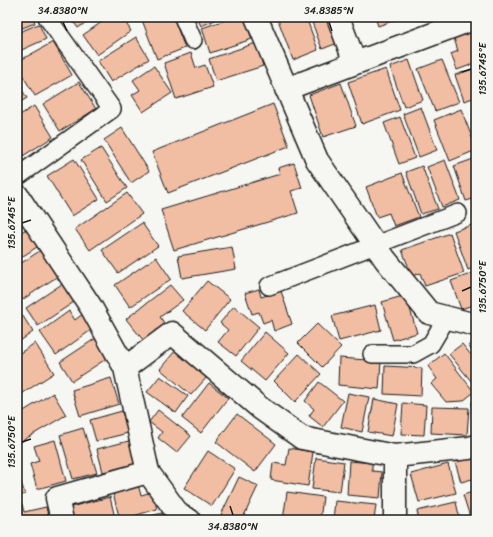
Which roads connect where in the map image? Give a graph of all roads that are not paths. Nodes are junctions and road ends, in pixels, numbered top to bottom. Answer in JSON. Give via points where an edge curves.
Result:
{"nodes":[{"id":1,"x":47,"y":17,"type":"edge"},
{"id":2,"x":183,"y":17,"type":"edge"},
{"id":3,"x":256,"y":17,"type":"edge"},
{"id":4,"x":338,"y":17,"type":"edge"},
{"id":5,"x":476,"y":18,"type":"edge"},
{"id":6,"x":193,"y":40,"type":"dead end"},
{"id":7,"x":355,"y":63,"type":"junction"},
{"id":8,"x":286,"y":89,"type":"junction"},
{"id":9,"x":17,"y":177,"type":"edge"},
{"id":10,"x":17,"y":195,"type":"edge"},
{"id":11,"x":458,"y":213,"type":"dead end"},
{"id":12,"x":375,"y":245,"type":"junction"},
{"id":13,"x":269,"y":286,"type":"dead end"},
{"id":14,"x":447,"y":317,"type":"junction"},
{"id":15,"x":476,"y":325,"type":"edge"},
{"id":16,"x":372,"y":354,"type":"dead end"},
{"id":17,"x":125,"y":368,"type":"junction"},
{"id":18,"x":476,"y":446,"type":"edge"},
{"id":19,"x":395,"y":456,"type":"junction"},
{"id":20,"x":148,"y":472,"type":"junction"},
{"id":21,"x":183,"y":518,"type":"edge"},
{"id":22,"x":62,"y":520,"type":"edge"},
{"id":23,"x":395,"y":520,"type":"edge"}],
"edges":[{"from":1,"to":9,"type":"lane","via":[[112,109]]},
{"from":2,"to":6,"type":"lane"},
{"from":3,"to":8,"type":"street"},
{"from":4,"to":7,"type":"street"},
{"from":5,"to":7,"type":"street"},
{"from":7,"to":8,"type":"street"},
{"from":8,"to":12,"type":"street","via":[[317,160]]},
{"from":10,"to":17,"type":"street","via":[[92,307]]},
{"from":11,"to":12,"type":"lane"},
{"from":12,"to":13,"type":"lane"},
{"from":12,"to":14,"type":"street","via":[[429,313]]},
{"from":14,"to":15,"type":"street"},
{"from":14,"to":16,"type":"lane","via":[[431,344],[413,354]]},
{"from":17,"to":19,"type":"street","via":[[172,333],[260,408],[302,438]]},
{"from":17,"to":20,"type":"street"},
{"from":18,"to":19,"type":"street"},
{"from":19,"to":23,"type":"street"},
{"from":20,"to":21,"type":"street"},
{"from":20,"to":22,"type":"street","via":[[57,498]]}]}
